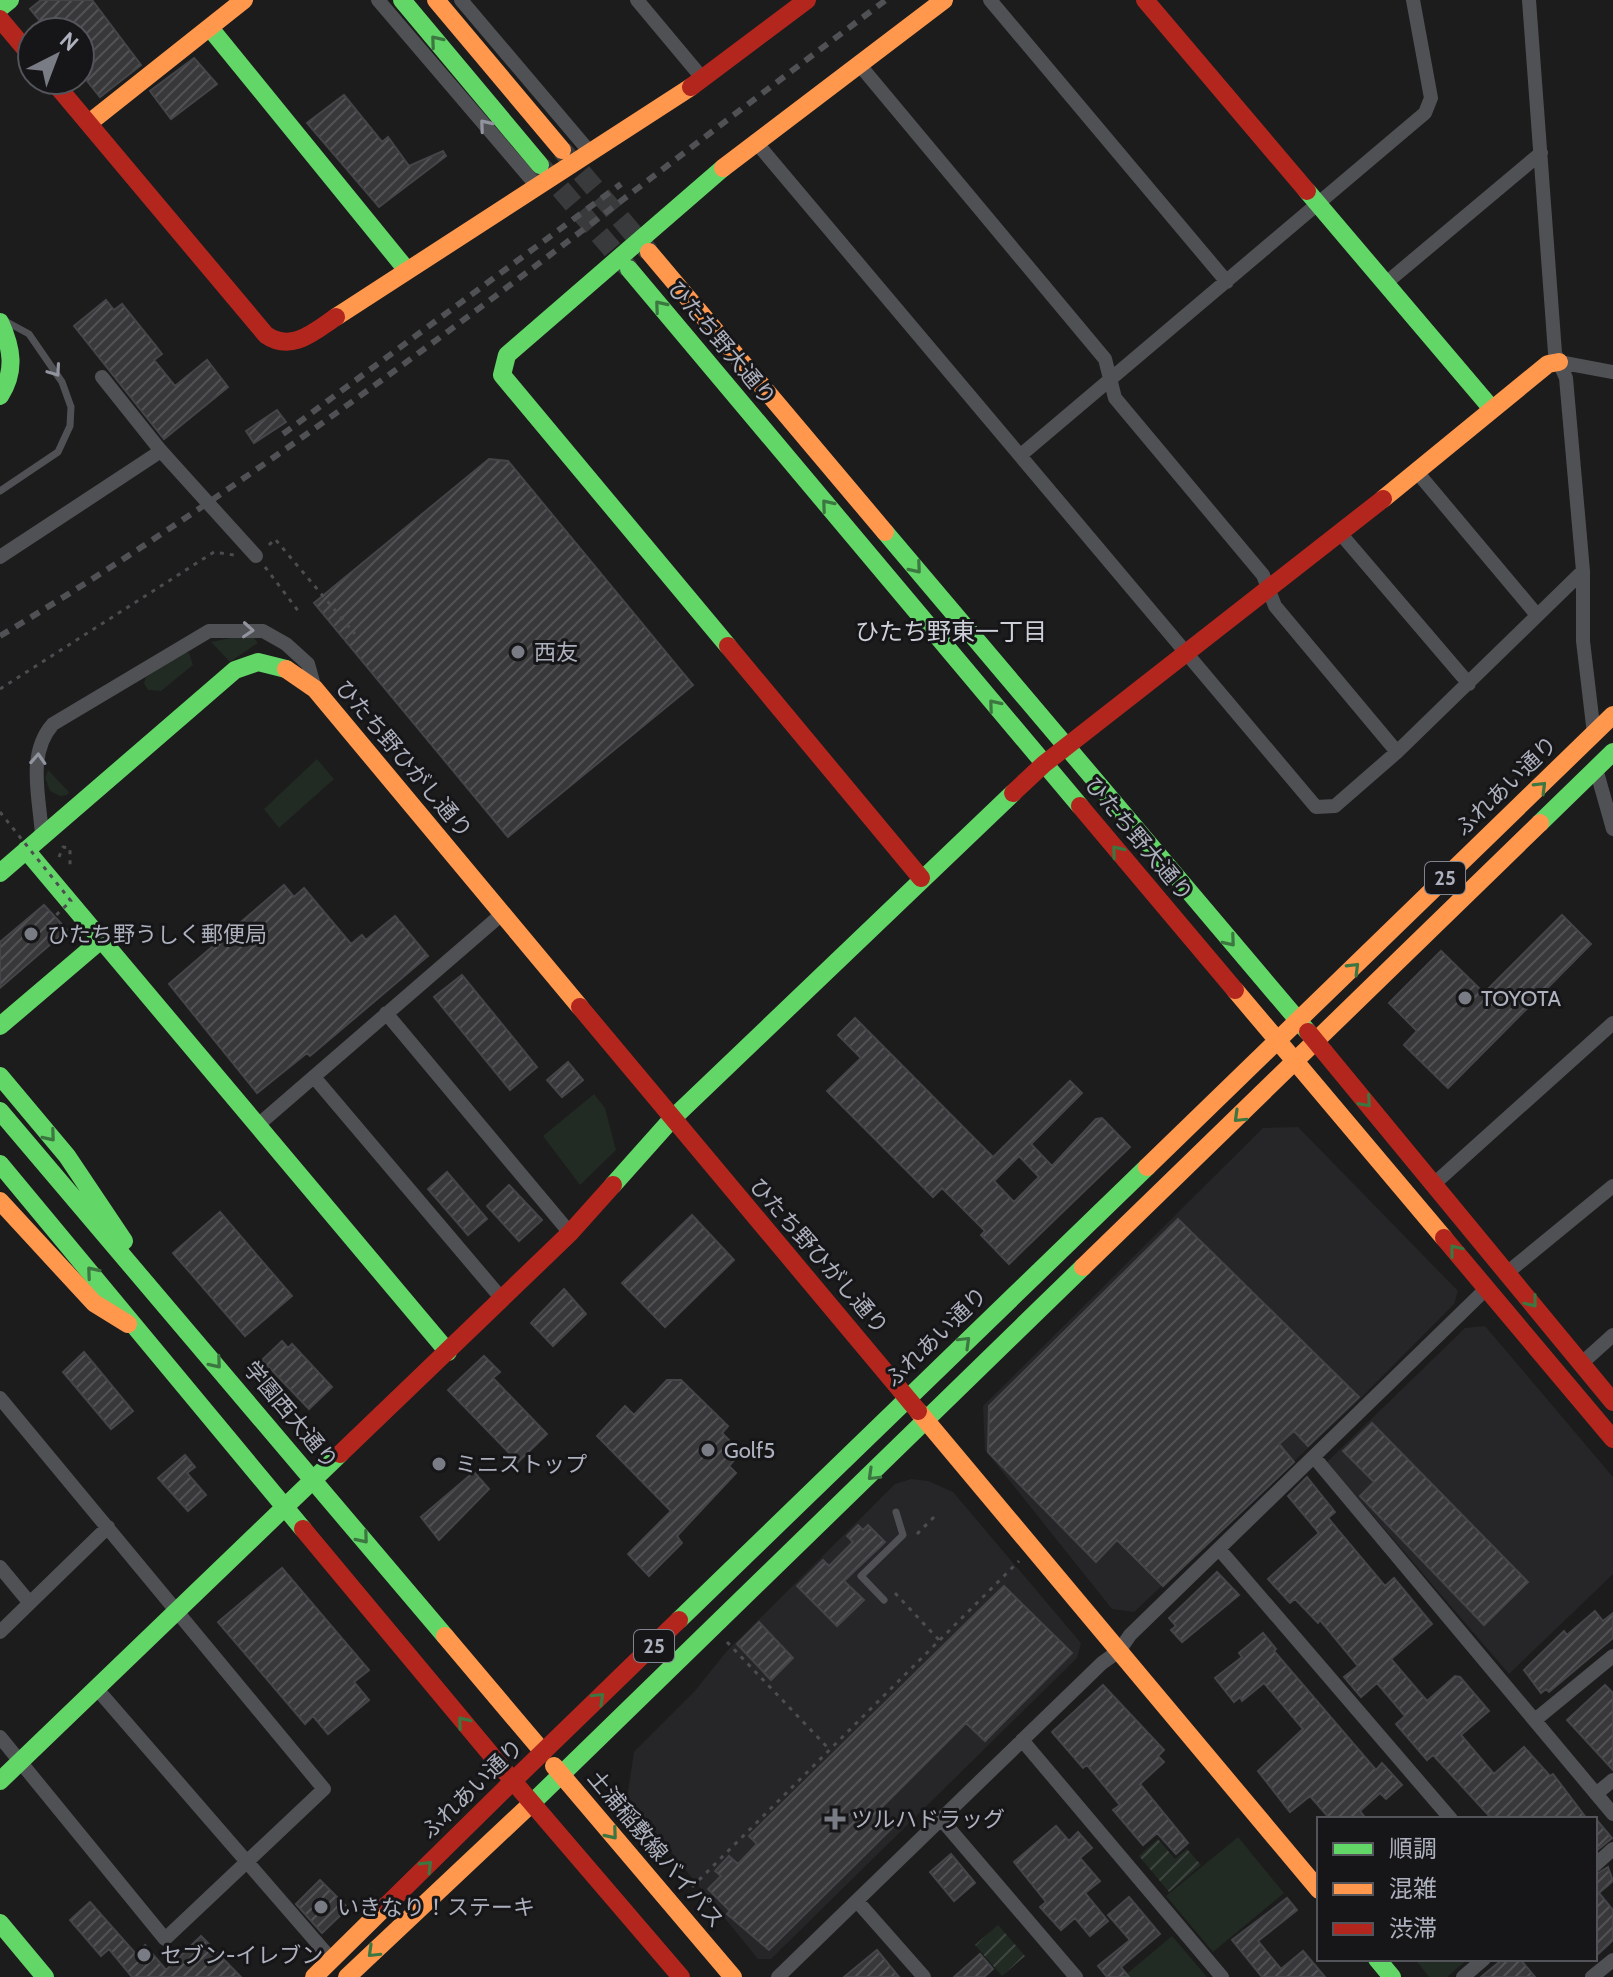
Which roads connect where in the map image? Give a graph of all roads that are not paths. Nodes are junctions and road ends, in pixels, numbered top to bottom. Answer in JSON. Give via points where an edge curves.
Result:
{"nodes":[{"id":1,"x":10,"y":0,"type":"edge"},
{"id":2,"x":244,"y":0,"type":"edge"},
{"id":3,"x":378,"y":0,"type":"edge"},
{"id":4,"x":402,"y":0,"type":"edge"},
{"id":5,"x":436,"y":0,"type":"edge"},
{"id":6,"x":461,"y":0,"type":"edge"},
{"id":7,"x":637,"y":0,"type":"edge"},
{"id":8,"x":806,"y":0,"type":"edge"},
{"id":9,"x":944,"y":0,"type":"edge"},
{"id":10,"x":990,"y":0,"type":"edge"},
{"id":11,"x":1145,"y":0,"type":"edge"},
{"id":12,"x":1413,"y":0,"type":"edge"},
{"id":13,"x":1529,"y":0,"type":"edge"},
{"id":14,"x":0,"y":8,"type":"edge"},
{"id":15,"x":0,"y":19,"type":"edge"},
{"id":16,"x":210,"y":28,"type":"junction"},
{"id":17,"x":16,"y":38,"type":"edge"},
{"id":18,"x":858,"y":63,"type":"junction"},
{"id":19,"x":703,"y":79,"type":"junction"},
{"id":20,"x":66,"y":96,"type":"edge"},
{"id":21,"x":89,"y":123,"type":"junction"},
{"id":22,"x":755,"y":141,"type":"junction"},
{"id":23,"x":562,"y":150,"type":"tunnel mouth"},
{"id":24,"x":589,"y":151,"type":"junction"},
{"id":25,"x":1541,"y":153,"type":"junction"},
{"id":26,"x":540,"y":165,"type":"tunnel mouth"},
{"id":27,"x":536,"y":185,"type":"junction"},
{"id":28,"x":1320,"y":203,"type":"junction"},
{"id":29,"x":649,"y":252,"type":"tunnel mouth"},
{"id":30,"x":406,"y":269,"type":"junction"},
{"id":31,"x":629,"y":269,"type":"tunnel mouth"},
{"id":32,"x":1227,"y":282,"type":"junction"},
{"id":33,"x":1386,"y":283,"type":"junction"},
{"id":34,"x":0,"y":320,"type":"edge"},
{"id":35,"x":1559,"y":362,"type":"junction"},
{"id":36,"x":1613,"y":372,"type":"edge"},
{"id":37,"x":102,"y":377,"type":"dead end"},
{"id":38,"x":1110,"y":382,"type":"junction"},
{"id":39,"x":0,"y":396,"type":"edge"},
{"id":40,"x":1492,"y":409,"type":"junction"},
{"id":41,"x":161,"y":451,"type":"junction"},
{"id":42,"x":1022,"y":454,"type":"junction"},
{"id":43,"x":1417,"y":472,"type":"junction"},
{"id":44,"x":0,"y":491,"type":"edge"},
{"id":45,"x":1340,"y":533,"type":"junction"},
{"id":46,"x":256,"y":556,"type":"road end"},
{"id":47,"x":0,"y":557,"type":"edge"},
{"id":48,"x":1583,"y":571,"type":"junction"},
{"id":49,"x":1267,"y":589,"type":"junction"},
{"id":50,"x":1537,"y":615,"type":"junction"},
{"id":51,"x":1186,"y":653,"type":"junction"},
{"id":52,"x":1469,"y":684,"type":"junction"},
{"id":53,"x":315,"y":689,"type":"junction"},
{"id":54,"x":1613,"y":715,"type":"edge"},
{"id":55,"x":1594,"y":734,"type":"junction"},
{"id":56,"x":1067,"y":747,"type":"junction"},
{"id":57,"x":1397,"y":752,"type":"junction"},
{"id":58,"x":1613,"y":752,"type":"edge"},
{"id":59,"x":1044,"y":764,"type":"junction"},
{"id":60,"x":1596,"y":769,"type":"junction"},
{"id":61,"x":1613,"y":829,"type":"edge"},
{"id":62,"x":42,"y":836,"type":"junction"},
{"id":63,"x":10,"y":861,"type":"edge"},
{"id":64,"x":921,"y":878,"type":"junction"},
{"id":65,"x":502,"y":914,"type":"junction"},
{"id":66,"x":101,"y":940,"type":"junction"},
{"id":67,"x":386,"y":1013,"type":"junction"},
{"id":68,"x":1298,"y":1022,"type":"junction"},
{"id":69,"x":1613,"y":1023,"type":"edge"},
{"id":70,"x":0,"y":1026,"type":"edge"},
{"id":71,"x":1279,"y":1041,"type":"junction"},
{"id":72,"x":1316,"y":1043,"type":"junction"},
{"id":73,"x":1295,"y":1062,"type":"junction"},
{"id":74,"x":0,"y":1076,"type":"edge"},
{"id":75,"x":314,"y":1077,"type":"junction"},
{"id":76,"x":0,"y":1111,"type":"edge"},
{"id":77,"x":671,"y":1120,"type":"junction"},
{"id":78,"x":258,"y":1125,"type":"junction"},
{"id":79,"x":0,"y":1164,"type":"edge"},
{"id":80,"x":1435,"y":1183,"type":"junction"},
{"id":81,"x":1613,"y":1186,"type":"edge"},
{"id":82,"x":0,"y":1201,"type":"edge"},
{"id":83,"x":570,"y":1233,"type":"junction"},
{"id":84,"x":1508,"y":1272,"type":"junction"},
{"id":85,"x":1486,"y":1289,"type":"junction"},
{"id":86,"x":502,"y":1299,"type":"junction"},
{"id":87,"x":166,"y":1304,"type":"junction"},
{"id":88,"x":142,"y":1332,"type":"junction"},
{"id":89,"x":1613,"y":1335,"type":"edge"},
{"id":90,"x":448,"y":1352,"type":"junction"},
{"id":91,"x":1582,"y":1363,"type":"junction"},
{"id":92,"x":909,"y":1396,"type":"junction"},
{"id":93,"x":0,"y":1398,"type":"edge"},
{"id":94,"x":1613,"y":1402,"type":"edge"},
{"id":95,"x":929,"y":1421,"type":"junction"},
{"id":96,"x":1613,"y":1439,"type":"edge"},
{"id":97,"x":1314,"y":1457,"type":"junction"},
{"id":98,"x":313,"y":1479,"type":"junction"},
{"id":99,"x":284,"y":1507,"type":"junction"},
{"id":100,"x":896,"y":1512,"type":"dead end"},
{"id":101,"x":108,"y":1527,"type":"junction"},
{"id":102,"x":1219,"y":1549,"type":"junction"},
{"id":103,"x":0,"y":1567,"type":"edge"},
{"id":104,"x":884,"y":1600,"type":"dead end"},
{"id":105,"x":29,"y":1602,"type":"junction"},
{"id":106,"x":179,"y":1611,"type":"junction"},
{"id":107,"x":0,"y":1632,"type":"edge"},
{"id":108,"x":1119,"y":1651,"type":"junction"},
{"id":109,"x":1613,"y":1656,"type":"edge"},
{"id":110,"x":97,"y":1689,"type":"junction"},
{"id":111,"x":1535,"y":1720,"type":"junction"},
{"id":112,"x":0,"y":1737,"type":"edge"},
{"id":113,"x":1022,"y":1740,"type":"junction"},
{"id":114,"x":543,"y":1752,"type":"junction"},
{"id":115,"x":20,"y":1761,"type":"junction"},
{"id":116,"x":562,"y":1775,"type":"junction"},
{"id":117,"x":1613,"y":1780,"type":"edge"},
{"id":118,"x":0,"y":1781,"type":"edge"},
{"id":119,"x":513,"y":1781,"type":"junction"},
{"id":120,"x":1596,"y":1794,"type":"junction"},
{"id":121,"x":532,"y":1803,"type":"junction"},
{"id":122,"x":1613,"y":1814,"type":"edge"},
{"id":123,"x":1449,"y":1817,"type":"edge"},
{"id":124,"x":941,"y":1819,"type":"junction"},
{"id":125,"x":1613,"y":1849,"type":"edge"},
{"id":126,"x":1597,"y":1863,"type":"edge"},
{"id":127,"x":247,"y":1865,"type":"junction"},
{"id":128,"x":1317,"y":1888,"type":"edge"},
{"id":129,"x":857,"y":1901,"type":"junction"},
{"id":130,"x":0,"y":1923,"type":"edge"},
{"id":131,"x":332,"y":1960,"type":"junction"},
{"id":132,"x":1379,"y":1961,"type":"edge"},
{"id":133,"x":1482,"y":1961,"type":"edge"},
{"id":134,"x":1610,"y":1967,"type":"edge"},
{"id":135,"x":45,"y":1977,"type":"edge"},
{"id":136,"x":314,"y":1977,"type":"edge"},
{"id":137,"x":347,"y":1977,"type":"edge"},
{"id":138,"x":681,"y":1977,"type":"edge"},
{"id":139,"x":733,"y":1977,"type":"edge"},
{"id":140,"x":778,"y":1977,"type":"edge"},
{"id":141,"x":924,"y":1977,"type":"edge"},
{"id":142,"x":1076,"y":1977,"type":"edge"},
{"id":143,"x":1222,"y":1977,"type":"edge"},
{"id":144,"x":1392,"y":1977,"type":"edge"},
{"id":145,"x":1463,"y":1977,"type":"edge"},
{"id":146,"x":1592,"y":1977,"type":"edge"}],
"edges":[{"from":1,"to":14,"type":"street"},
{"from":2,"to":16,"type":"street"},
{"from":27,"to":3,"type":"street","one_way":true},
{"from":26,"to":4,"type":"street","one_way":true},
{"from":5,"to":23,"type":"street"},
{"from":6,"to":24,"type":"street"},
{"from":7,"to":19,"type":"street"},
{"from":8,"to":19,"type":"street"},
{"from":9,"to":18,"type":"street"},
{"from":10,"to":32,"type":"street"},
{"from":11,"to":28,"type":"street"},
{"from":12,"to":28,"type":"street","via":[[1431,98],[1425,113]]},
{"from":13,"to":25,"type":"street"},
{"from":15,"to":17,"type":"street"},
{"from":16,"to":21,"type":"street"},
{"from":16,"to":30,"type":"street"},
{"from":18,"to":22,"type":"street"},
{"from":18,"to":38,"type":"street","via":[[1105,359]]},
{"from":19,"to":24,"type":"street"},
{"from":20,"to":21,"type":"street"},
{"from":21,"to":30,"type":"street","via":[[269,340],[286,345],[303,339]]},
{"from":22,"to":42,"type":"street"},
{"from":22,"to":64,"type":"street","via":[[507,355],[502,375]]},
{"from":24,"to":27,"type":"street"},
{"from":25,"to":33,"type":"street"},
{"from":25,"to":35,"type":"street"},
{"from":27,"to":30,"type":"street"},
{"from":28,"to":32,"type":"street"},
{"from":28,"to":33,"type":"street"},
{"from":29,"to":56,"type":"street","name":"ひたち野大通り","one_way":true},
{"from":59,"to":31,"type":"street","name":"ひたち野大通り","one_way":true},
{"from":32,"to":38,"type":"street"},
{"from":33,"to":40,"type":"street"},
{"from":34,"to":39,"type":"street","via":[[10,342],[12,367]]},
{"from":34,"to":44,"type":"lane","one_way":true,"via":[[29,334],[62,382],[71,407],[70,426],[58,452]]},
{"from":35,"to":36,"type":"street"},
{"from":35,"to":40,"type":"street","via":[[1548,364]]},
{"from":35,"to":48,"type":"street","via":[[1566,378]]},
{"from":37,"to":41,"type":"street","bridge":true},
{"from":38,"to":42,"type":"street"},
{"from":38,"to":49,"type":"street","via":[[1115,398],[1263,575]]},
{"from":40,"to":43,"type":"street"},
{"from":41,"to":46,"type":"street","bridge":true},
{"from":41,"to":47,"type":"street"},
{"from":42,"to":51,"type":"street"},
{"from":43,"to":45,"type":"street"},
{"from":43,"to":50,"type":"street"},
{"from":45,"to":49,"type":"street"},
{"from":45,"to":52,"type":"street"},
{"from":48,"to":50,"type":"street"},
{"from":48,"to":55,"type":"street","via":[[1583,641]]},
{"from":49,"to":51,"type":"street"},
{"from":49,"to":57,"type":"street","via":[[1275,606]]},
{"from":50,"to":52,"type":"street"},
{"from":51,"to":56,"type":"street"},
{"from":51,"to":57,"type":"street","via":[[1316,807],[1335,806]]},
{"from":52,"to":57,"type":"street"},
{"from":53,"to":62,"type":"street","name":"ひたち野ひがし通り","via":[[275,662],[247,663]]},
{"from":62,"to":53,"type":"street","one_way":true,"via":[[36,755],[41,737],[53,724],[209,631],[263,631],[308,664]]},
{"from":53,"to":65,"type":"street","name":"ひたち野ひがし通り"},
{"from":54,"to":55,"type":"street","number":"25"},
{"from":68,"to":55,"type":"street","name":"ふれあい通り","number":"25","one_way":true},
{"from":56,"to":59,"type":"street"},
{"from":56,"to":68,"type":"street","name":"ひたち野大通り","one_way":true},
{"from":58,"to":60,"type":"street","number":"25"},
{"from":59,"to":64,"type":"street"},
{"from":71,"to":59,"type":"street","name":"ひたち野大通り","one_way":true},
{"from":60,"to":61,"type":"street"},
{"from":60,"to":72,"type":"street","number":"25"},
{"from":62,"to":63,"type":"street","name":"ひたち野ひがし通り"},
{"from":63,"to":66,"type":"street"},
{"from":64,"to":77,"type":"street"},
{"from":65,"to":67,"type":"street"},
{"from":65,"to":77,"type":"street","name":"ひたち野ひがし通り"},
{"from":66,"to":70,"type":"street"},
{"from":66,"to":78,"type":"street"},
{"from":67,"to":75,"type":"street"},
{"from":67,"to":83,"type":"street"},
{"from":68,"to":71,"type":"street","name":"ふれあい通り","number":"25"},
{"from":68,"to":72,"type":"street","name":"ひたち野大通り"},
{"from":69,"to":80,"type":"street"},
{"from":71,"to":73,"type":"street","name":"ひたち野大通り"},
{"from":92,"to":71,"type":"street","name":"ふれあい通り","number":"25","one_way":true},
{"from":72,"to":73,"type":"street","number":"25"},
{"from":72,"to":80,"type":"street","name":"ひたち野大通り","one_way":true},
{"from":85,"to":73,"type":"street","name":"ひたち野大通り","one_way":true},
{"from":73,"to":95,"type":"street","number":"25","one_way":true},
{"from":74,"to":87,"type":"street","one_way":true,"via":[[67,1156]]},
{"from":75,"to":78,"type":"street"},
{"from":75,"to":86,"type":"street"},
{"from":76,"to":87,"type":"street","name":"学園西大通り"},
{"from":77,"to":83,"type":"street"},
{"from":77,"to":92,"type":"street","name":"ひたち野ひがし通り"},
{"from":78,"to":90,"type":"street"},
{"from":88,"to":79,"type":"street","one_way":true},
{"from":80,"to":84,"type":"street","name":"ひたち野大通り"},
{"from":81,"to":84,"type":"street"},
{"from":82,"to":88,"type":"street","via":[[94,1303]]},
{"from":83,"to":86,"type":"street"},
{"from":84,"to":91,"type":"street","name":"ひたち野大通り","one_way":true},
{"from":85,"to":96,"type":"street","name":"ひたち野大通り"},
{"from":85,"to":97,"type":"street"},
{"from":86,"to":90,"type":"street"},
{"from":87,"to":98,"type":"street","name":"学園西大通り","one_way":true},
{"from":88,"to":99,"type":"street"},
{"from":89,"to":91,"type":"street"},
{"from":90,"to":98,"type":"street"},
{"from":91,"to":94,"type":"street","name":"ひたち野大通り"},
{"from":92,"to":95,"type":"street","name":"ひたち野ひがし通り"},
{"from":114,"to":92,"type":"street","name":"ふれあい通り","number":"25","one_way":true},
{"from":93,"to":101,"type":"street"},
{"from":95,"to":108,"type":"street","name":"ひたち野ひがし通り"},
{"from":95,"to":116,"type":"street","number":"25","one_way":true},
{"from":97,"to":102,"type":"street"},
{"from":97,"to":111,"type":"street"},
{"from":98,"to":99,"type":"street"},
{"from":98,"to":114,"type":"street","name":"学園西大通り","one_way":true},
{"from":99,"to":106,"type":"street"},
{"from":119,"to":99,"type":"street","one_way":true},
{"from":100,"to":104,"type":"lane","via":[[903,1535],[861,1576]]},
{"from":101,"to":105,"type":"street"},
{"from":101,"to":106,"type":"street"},
{"from":102,"to":108,"type":"street"},
{"from":102,"to":123,"type":"street"},
{"from":103,"to":105,"type":"street"},
{"from":105,"to":107,"type":"street"},
{"from":106,"to":110,"type":"street"},
{"from":106,"to":127,"type":"street","via":[[324,1789]]},
{"from":108,"to":113,"type":"street"},
{"from":108,"to":128,"type":"street","name":"ひたち野ひがし通り"},
{"from":109,"to":111,"type":"street"},
{"from":110,"to":115,"type":"street"},
{"from":110,"to":127,"type":"street"},
{"from":111,"to":120,"type":"street"},
{"from":112,"to":115,"type":"street"},
{"from":113,"to":124,"type":"street"},
{"from":113,"to":143,"type":"street"},
{"from":114,"to":116,"type":"street","name":"土浦稲敷線バイパス"},
{"from":114,"to":119,"type":"street","name":"ふれあい通り","number":"25"},
{"from":115,"to":118,"type":"street"},
{"from":115,"to":127,"type":"street","via":[[165,1939]]},
{"from":116,"to":121,"type":"street","number":"25"},
{"from":116,"to":139,"type":"street","name":"土浦稲敷線バイパス","one_way":true},
{"from":117,"to":120,"type":"street"},
{"from":119,"to":121,"type":"street"},
{"from":131,"to":119,"type":"street","name":"ふれあい通り","one_way":true},
{"from":120,"to":122,"type":"street"},
{"from":121,"to":137,"type":"street","one_way":true},
{"from":121,"to":138,"type":"street"},
{"from":124,"to":129,"type":"street"},
{"from":124,"to":142,"type":"street"},
{"from":125,"to":126,"type":"street"},
{"from":127,"to":131,"type":"street"},
{"from":129,"to":140,"type":"street"},
{"from":129,"to":141,"type":"street"},
{"from":130,"to":135,"type":"street"},
{"from":131,"to":136,"type":"street","name":"ふれあい通り"},
{"from":132,"to":144,"type":"street"},
{"from":133,"to":145,"type":"street"},
{"from":134,"to":146,"type":"street"}]}
